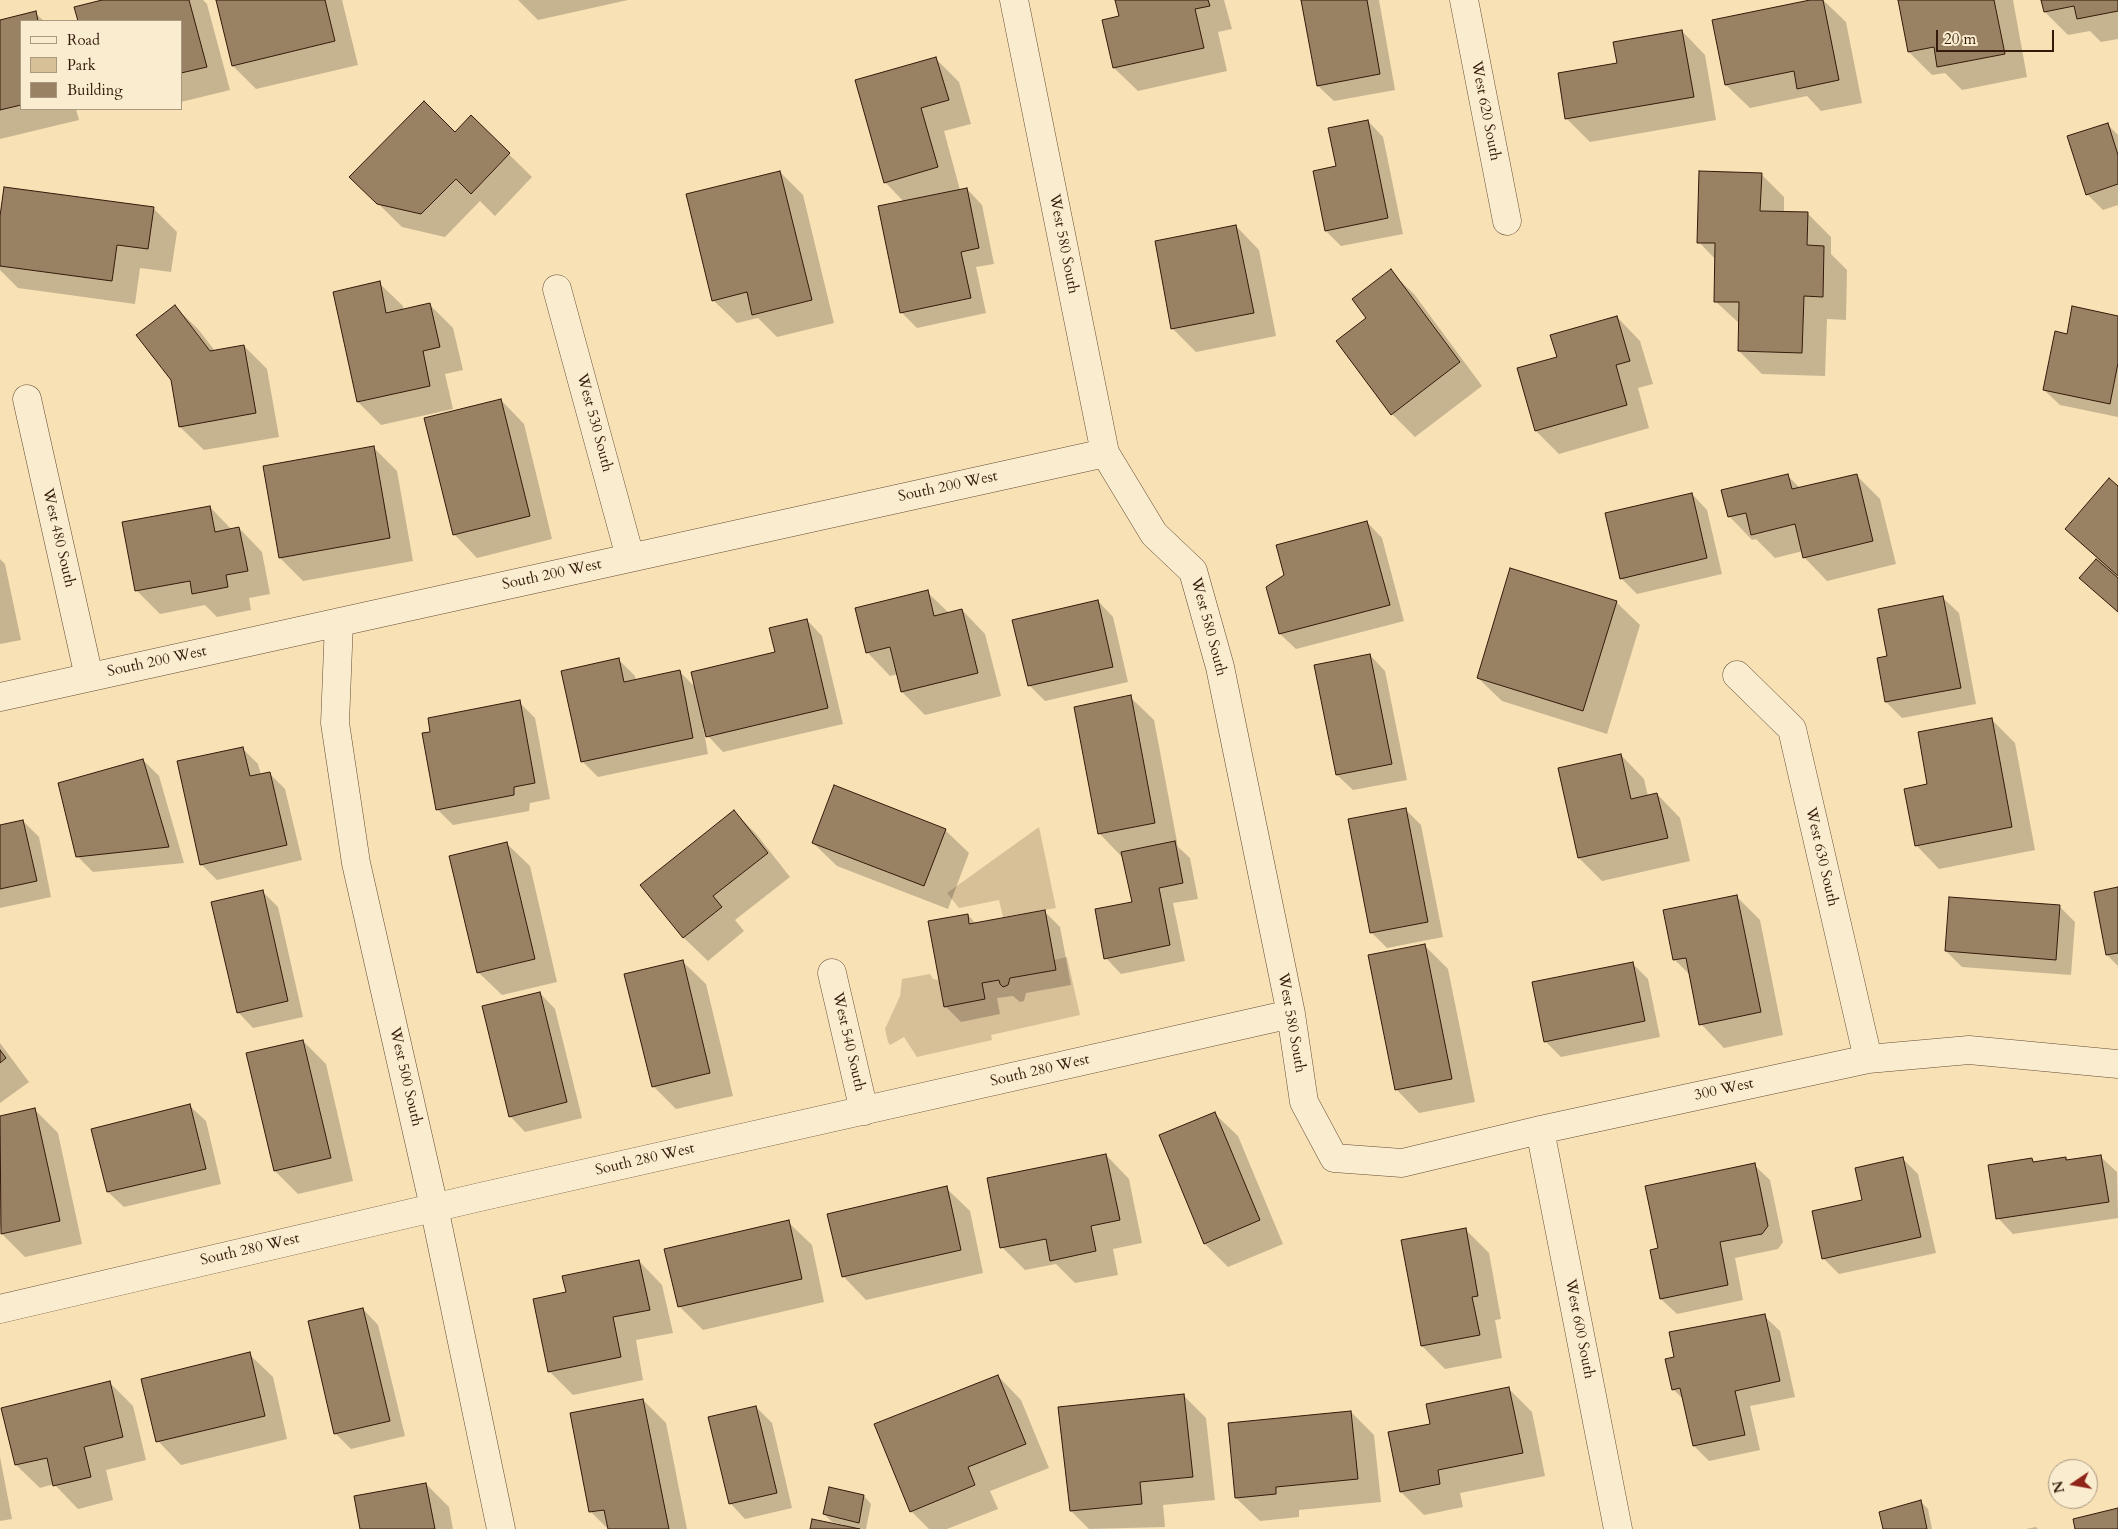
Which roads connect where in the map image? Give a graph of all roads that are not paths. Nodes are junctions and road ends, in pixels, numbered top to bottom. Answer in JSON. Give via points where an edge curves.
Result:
{"nodes":[{"id":1,"x":1014,"y":0,"type":"edge"},
{"id":2,"x":1464,"y":0,"type":"edge"},
{"id":3,"x":1507,"y":221,"type":"dead end"},
{"id":4,"x":557,"y":289,"type":"dead end"},
{"id":5,"x":27,"y":398,"type":"dead end"},
{"id":6,"x":1105,"y":453,"type":"junction"},
{"id":7,"x":630,"y":558,"type":"junction"},
{"id":8,"x":339,"y":622,"type":"junction"},
{"id":9,"x":1737,"y":675,"type":"dead end"},
{"id":10,"x":90,"y":677,"type":"junction"},
{"id":11,"x":0,"y":697,"type":"edge"},
{"id":12,"x":832,"y":973,"type":"dead end"},
{"id":13,"x":1291,"y":1014,"type":"junction"},
{"id":14,"x":1868,"y":1059,"type":"junction"},
{"id":15,"x":2118,"y":1064,"type":"edge"},
{"id":16,"x":864,"y":1111,"type":"junction"},
{"id":17,"x":1540,"y":1130,"type":"junction"},
{"id":18,"x":1334,"y":1158,"type":"joint"},
{"id":19,"x":434,"y":1207,"type":"junction"},
{"id":20,"x":0,"y":1309,"type":"edge"},
{"id":21,"x":501,"y":1529,"type":"edge"},
{"id":22,"x":1618,"y":1529,"type":"edge"}],
"edges":[{"from":1,"to":6,"type":"street","name":"West 580 South"},
{"from":2,"to":3,"type":"street","name":"West 620 South"},
{"from":4,"to":7,"type":"street","name":"West 530 South"},
{"from":5,"to":10,"type":"street","name":"West 480 South"},
{"from":6,"to":7,"type":"street","name":"South 200 West"},
{"from":6,"to":13,"type":"street","name":"West 580 South","via":[[1154,534],[1193,571],[1220,667]]},
{"from":7,"to":8,"type":"street","name":"South 200 West"},
{"from":8,"to":10,"type":"street","name":"South 200 West"},
{"from":8,"to":19,"type":"street","name":"West 500 South","via":[[335,723],[356,863]]},
{"from":9,"to":14,"type":"street","name":"West 630 South","via":[[1792,729]]},
{"from":10,"to":11,"type":"street","name":"South 200 West"},
{"from":12,"to":16,"type":"street","name":"West 540 South"},
{"from":13,"to":16,"type":"street","name":"South 280 West"},
{"from":13,"to":18,"type":"street","name":"West 580 South","via":[[1304,1102]]},
{"from":14,"to":15,"type":"street","name":"300 West","via":[[1969,1050]]},
{"from":14,"to":17,"type":"street","name":"300 West"},
{"from":16,"to":19,"type":"street","name":"South 280 West"},
{"from":17,"to":18,"type":"street","name":"300 West","via":[[1402,1163]]},
{"from":17,"to":22,"type":"street","name":"West 600 South"},
{"from":19,"to":20,"type":"street","name":"South 280 West"},
{"from":19,"to":21,"type":"street","name":"West 500 South"}]}
